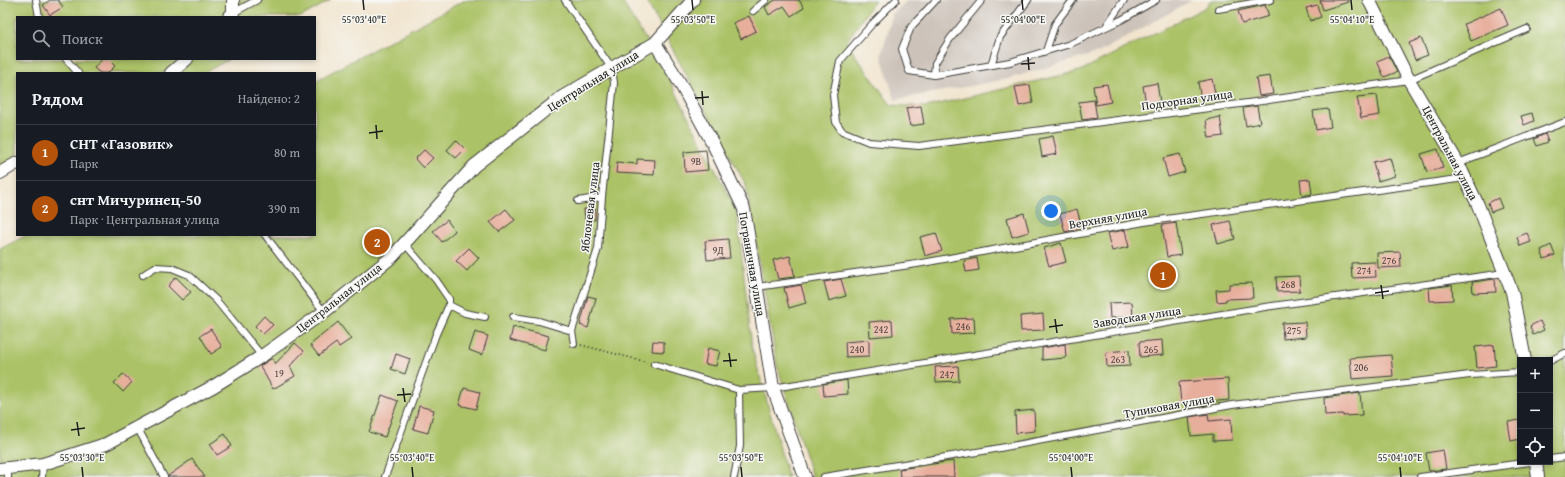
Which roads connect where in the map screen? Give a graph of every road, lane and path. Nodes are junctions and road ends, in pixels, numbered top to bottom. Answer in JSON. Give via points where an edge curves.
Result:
{"nodes":[{"id":1,"x":36,"y":0,"type":"edge"},
{"id":2,"x":233,"y":0,"type":"edge"},
{"id":3,"x":257,"y":0,"type":"edge"},
{"id":4,"x":565,"y":0,"type":"edge"},
{"id":5,"x":693,"y":0,"type":"edge"},
{"id":6,"x":766,"y":0,"type":"edge"},
{"id":7,"x":896,"y":0,"type":"edge"},
{"id":8,"x":936,"y":0,"type":"edge"},
{"id":9,"x":982,"y":0,"type":"edge"},
{"id":10,"x":1028,"y":0,"type":"edge"},
{"id":11,"x":1073,"y":0,"type":"edge"},
{"id":12,"x":1124,"y":0,"type":"edge"},
{"id":13,"x":1156,"y":0,"type":"edge"},
{"id":14,"x":1270,"y":0,"type":"edge"},
{"id":15,"x":1369,"y":0,"type":"edge"},
{"id":16,"x":1218,"y":9,"type":"dead end"},
{"id":17,"x":753,"y":12,"type":"dead end"},
{"id":18,"x":231,"y":15,"type":"edge"},
{"id":19,"x":39,"y":16,"type":"edge"},
{"id":20,"x":1106,"y":27,"type":"junction"},
{"id":21,"x":1527,"y":29,"type":"dead end"},
{"id":22,"x":655,"y":43,"type":"junction"},
{"id":23,"x":1046,"y":51,"type":"junction"},
{"id":24,"x":67,"y":60,"type":"edge"},
{"id":25,"x":186,"y":60,"type":"edge"},
{"id":26,"x":991,"y":65,"type":"junction"},
{"id":27,"x":612,"y":69,"type":"junction"},
{"id":28,"x":77,"y":72,"type":"edge"},
{"id":29,"x":171,"y":72,"type":"edge"},
{"id":30,"x":934,"y":75,"type":"junction"},
{"id":31,"x":1409,"y":80,"type":"junction"},
{"id":32,"x":1565,"y":122,"type":"edge"},
{"id":33,"x":1458,"y":163,"type":"junction"},
{"id":34,"x":16,"y":164,"type":"edge"},
{"id":35,"x":0,"y":173,"type":"edge"},
{"id":36,"x":1465,"y":178,"type":"junction"},
{"id":37,"x":602,"y":196,"type":"junction"},
{"id":38,"x":578,"y":201,"type":"dead end"},
{"id":39,"x":266,"y":236,"type":"edge"},
{"id":40,"x":404,"y":243,"type":"junction"},
{"id":41,"x":1504,"y":273,"type":"junction"},
{"id":42,"x":143,"y":275,"type":"dead end"},
{"id":43,"x":757,"y":287,"type":"junction"},
{"id":44,"x":449,"y":305,"type":"junction"},
{"id":45,"x":324,"y":312,"type":"junction"},
{"id":46,"x":485,"y":317,"type":"dead end"},
{"id":47,"x":512,"y":317,"type":"dead end"},
{"id":48,"x":572,"y":331,"type":"junction"},
{"id":49,"x":574,"y":344,"type":"joint"},
{"id":50,"x":1565,"y":353,"type":"edge"},
{"id":51,"x":262,"y":356,"type":"junction"},
{"id":52,"x":1524,"y":357,"type":"edge"},
{"id":53,"x":1553,"y":359,"type":"edge"},
{"id":54,"x":654,"y":364,"type":"joint"},
{"id":55,"x":1517,"y":372,"type":"edge"},
{"id":56,"x":773,"y":388,"type":"junction"},
{"id":57,"x":739,"y":390,"type":"junction"},
{"id":58,"x":137,"y":427,"type":"junction"},
{"id":59,"x":1565,"y":457,"type":"edge"},
{"id":60,"x":1553,"y":459,"type":"edge"},
{"id":61,"x":43,"y":464,"type":"junction"},
{"id":62,"x":1517,"y":464,"type":"edge"},
{"id":63,"x":1536,"y":465,"type":"edge"},
{"id":64,"x":5,"y":471,"type":"edge"},
{"id":65,"x":42,"y":477,"type":"edge"},
{"id":66,"x":164,"y":477,"type":"edge"},
{"id":67,"x":385,"y":477,"type":"edge"},
{"id":68,"x":734,"y":477,"type":"edge"},
{"id":69,"x":805,"y":477,"type":"edge"},
{"id":70,"x":824,"y":477,"type":"edge"},
{"id":71,"x":1420,"y":477,"type":"edge"},
{"id":72,"x":1538,"y":477,"type":"edge"}],
"edges":[{"from":1,"to":19,"type":"lane"},
{"from":2,"to":18,"type":"street"},
{"from":3,"to":18,"type":"lane"},
{"from":4,"to":27,"type":"lane"},
{"from":5,"to":22,"type":"street","name":"Центральная улица"},
{"from":6,"to":17,"type":"lane"},
{"from":7,"to":31,"type":"lane","name":"Подгорная улица","via":[[840,61],[834,95],[836,122],[842,131],[869,142],[919,146]]},
{"from":8,"to":30,"type":"lane","via":[[912,26],[902,49],[910,71]]},
{"from":9,"to":30,"type":"lane","via":[[950,39],[935,63]]},
{"from":10,"to":26,"type":"lane","via":[[1000,38]]},
{"from":11,"to":23,"type":"lane","via":[[1055,24]]},
{"from":12,"to":20,"type":"lane"},
{"from":13,"to":20,"type":"lane"},
{"from":14,"to":16,"type":"lane"},
{"from":15,"to":31,"type":"street","name":"Центральная улица"},
{"from":20,"to":23,"type":"lane","via":[[1070,44]]},
{"from":21,"to":31,"type":"lane","name":"Подгорная улица"},
{"from":22,"to":27,"type":"street","name":"Центральная улица"},
{"from":22,"to":43,"type":"street","name":"Пограничная улица","via":[[713,144],[744,210]]},
{"from":23,"to":26,"type":"lane"},
{"from":24,"to":28,"type":"lane"},
{"from":25,"to":29,"type":"street"},
{"from":26,"to":30,"type":"lane"},
{"from":27,"to":37,"type":"lane","name":"Яблоневая улица","via":[[614,83]]},
{"from":27,"to":40,"type":"street","name":"Центральная улица","via":[[562,97],[474,166]]},
{"from":31,"to":33,"type":"street","name":"Центральная улица"},
{"from":32,"to":33,"type":"lane"},
{"from":33,"to":36,"type":"street","name":"Центральная улица"},
{"from":34,"to":35,"type":"street"},
{"from":36,"to":41,"type":"street","name":"Центральная улица"},
{"from":36,"to":43,"type":"lane","name":"Верхняя улица","via":[[1144,222],[917,264]]},
{"from":37,"to":38,"type":"lane"},
{"from":37,"to":48,"type":"lane","name":"Яблоневая улица","via":[[598,249]]},
{"from":39,"to":45,"type":"lane"},
{"from":40,"to":44,"type":"lane","via":[[436,280],[449,299]]},
{"from":40,"to":45,"type":"street","name":"Центральная улица","via":[[393,256]]},
{"from":41,"to":52,"type":"street","name":"Центральная улица","via":[[1512,292]]},
{"from":41,"to":56,"type":"lane","name":"Заводская улица","via":[[1257,308]]},
{"from":42,"to":51,"type":"lane","via":[[155,267],[172,268],[189,274],[216,300]]},
{"from":43,"to":56,"type":"street","name":"Пограничная улица"},
{"from":44,"to":46,"type":"lane"},
{"from":44,"to":67,"type":"lane","via":[[436,334]]},
{"from":45,"to":51,"type":"street","name":"Центральная улица"},
{"from":47,"to":48,"type":"lane","via":[[539,321]]},
{"from":48,"to":49,"type":"lane","name":"Яблоневая улица"},
{"from":49,"to":54,"type":"path"},
{"from":50,"to":53,"type":"lane"},
{"from":51,"to":58,"type":"street","name":"Центральная улица","via":[[214,386]]},
{"from":54,"to":57,"type":"lane"},
{"from":55,"to":70,"type":"lane","name":"Тупиковая улица","via":[[1470,375],[1232,405],[989,450]]},
{"from":56,"to":57,"type":"lane","name":"Заводская улица"},
{"from":56,"to":69,"type":"street","name":"Пограничная улица"},
{"from":57,"to":68,"type":"lane","via":[[740,446]]},
{"from":58,"to":61,"type":"street","name":"Центральная улица","via":[[106,444]]},
{"from":58,"to":66,"type":"lane"},
{"from":59,"to":60,"type":"lane"},
{"from":61,"to":64,"type":"street","name":"Центральная улица"},
{"from":61,"to":65,"type":"lane"},
{"from":62,"to":71,"type":"lane"},
{"from":63,"to":72,"type":"street"}]}
